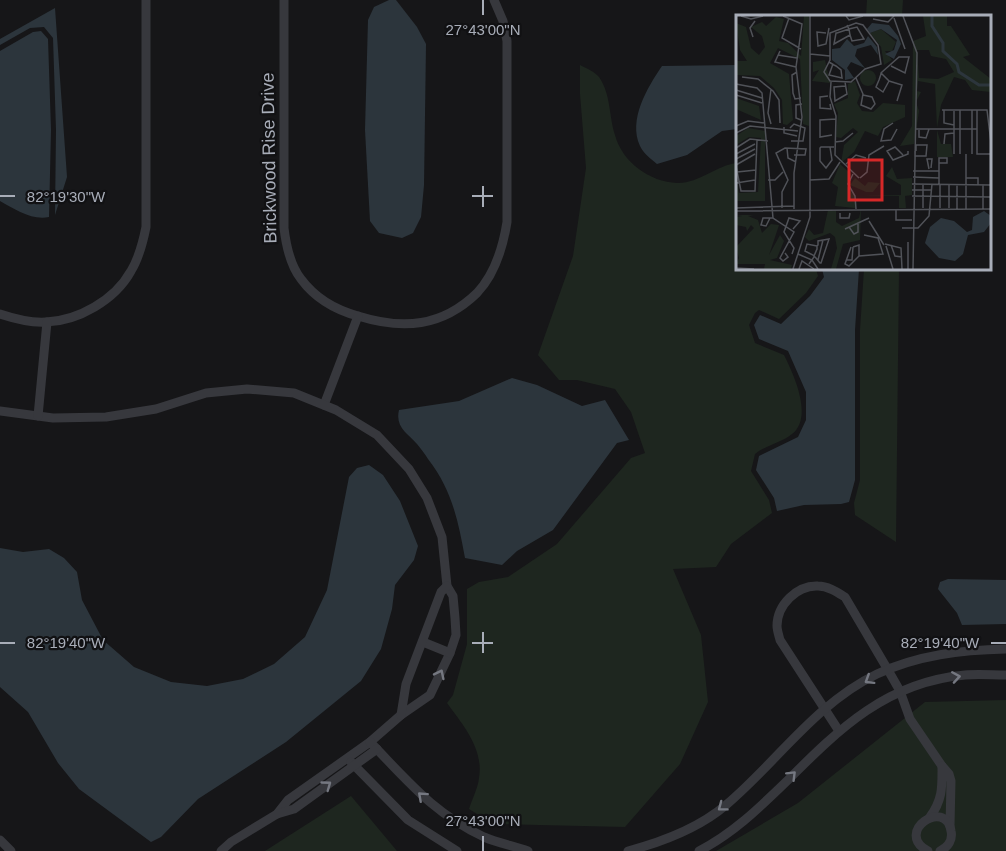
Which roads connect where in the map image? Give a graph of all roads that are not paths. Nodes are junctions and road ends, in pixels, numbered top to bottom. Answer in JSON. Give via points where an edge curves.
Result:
{"nodes":[{"id":1,"x":146,"y":0,"type":"edge"},
{"id":2,"x":284,"y":0,"type":"edge"},
{"id":3,"x":494,"y":0,"type":"edge"},
{"id":4,"x":0,"y":314,"type":"edge"},
{"id":5,"x":358,"y":316,"type":"junction"},
{"id":6,"x":47,"y":322,"type":"junction"},
{"id":7,"x":324,"y":405,"type":"junction"},
{"id":8,"x":0,"y":411,"type":"edge"},
{"id":9,"x":38,"y":416,"type":"junction"},
{"id":10,"x":447,"y":586,"type":"junction"},
{"id":11,"x":423,"y":642,"type":"junction"},
{"id":12,"x":1006,"y":649,"type":"edge"},
{"id":13,"x":450,"y":653,"type":"junction"},
{"id":14,"x":888,"y":670,"type":"junction"},
{"id":15,"x":1006,"y":675,"type":"edge"},
{"id":16,"x":900,"y":691,"type":"junction"},
{"id":17,"x":825,"y":711,"type":"junction"},
{"id":18,"x":401,"y":715,"type":"junction"},
{"id":19,"x":839,"y":731,"type":"junction"},
{"id":20,"x":373,"y":746,"type":"junction"},
{"id":21,"x":351,"y":761,"type":"junction"},
{"id":22,"x":942,"y":766,"type":"junction"},
{"id":23,"x":930,"y":817,"type":"junction"},
{"id":24,"x":950,"y":826,"type":"junction"},
{"id":25,"x":0,"y":840,"type":"edge"},
{"id":26,"x":11,"y":851,"type":"edge"},
{"id":27,"x":221,"y":851,"type":"edge"},
{"id":28,"x":457,"y":851,"type":"edge"},
{"id":29,"x":528,"y":851,"type":"edge"},
{"id":30,"x":628,"y":851,"type":"edge"},
{"id":31,"x":699,"y":851,"type":"edge"},
{"id":32,"x":928,"y":851,"type":"edge"},
{"id":33,"x":940,"y":851,"type":"edge"}],
"edges":[{"from":1,"to":6,"type":"street","via":[[148,192],[141,248],[131,272],[114,292],[70,318]]},
{"from":2,"to":5,"type":"street","name":"Brickwood Rise Drive","via":[[287,250],[301,279],[322,299]]},
{"from":3,"to":5,"type":"street","name":"Brickwood Rise Drive","via":[[507,41],[507,222],[494,267],[479,291],[438,319],[399,325]]},
{"from":4,"to":6,"type":"street"},
{"from":5,"to":7,"type":"street"},
{"from":6,"to":9,"type":"street"},
{"from":7,"to":9,"type":"street","via":[[294,393],[247,389],[206,393],[156,409],[106,417]]},
{"from":7,"to":10,"type":"street","via":[[377,435],[409,469],[427,498],[442,537]]},
{"from":8,"to":9,"type":"street"},
{"from":10,"to":11,"type":"street","via":[[441,592]]},
{"from":10,"to":13,"type":"street","via":[[453,596],[456,634]]},
{"from":11,"to":13,"type":"street"},
{"from":11,"to":18,"type":"street","via":[[406,684]]},
{"from":12,"to":14,"type":"street","via":[[967,650],[920,658]]},
{"from":18,"to":13,"type":"street","one_way":true,"via":[[430,695]]},
{"from":14,"to":16,"type":"street"},
{"from":14,"to":17,"type":"street","one_way":true,"via":[[844,695]]},
{"from":14,"to":17,"type":"street","via":[[845,597],[818,586],[802,589],[789,598],[777,626],[780,640]]},
{"from":16,"to":15,"type":"street","one_way":true,"via":[[965,675]]},
{"from":16,"to":19,"type":"street","via":[[865,710]]},
{"from":16,"to":22,"type":"street","via":[[910,718]]},
{"from":17,"to":19,"type":"street"},
{"from":17,"to":30,"type":"street","one_way":true,"via":[[725,806],[656,844]]},
{"from":18,"to":20,"type":"street"},
{"from":31,"to":19,"type":"street","one_way":true,"via":[[753,814]]},
{"from":20,"to":21,"type":"street"},
{"from":29,"to":20,"type":"street","one_way":true,"via":[[486,837],[450,818],[421,796]]},
{"from":21,"to":27,"type":"street","via":[[288,800],[277,814]]},
{"from":21,"to":28,"type":"street","via":[[408,820]]},
{"from":22,"to":23,"type":"street","via":[[939,804]]},
{"from":22,"to":24,"type":"street","via":[[951,781]]},
{"from":23,"to":24,"type":"street","via":[[941,818]]},
{"from":23,"to":32,"type":"street","via":[[916,833],[919,844]]},
{"from":24,"to":33,"type":"street","via":[[949,844]]},
{"from":25,"to":26,"type":"street"}]}
